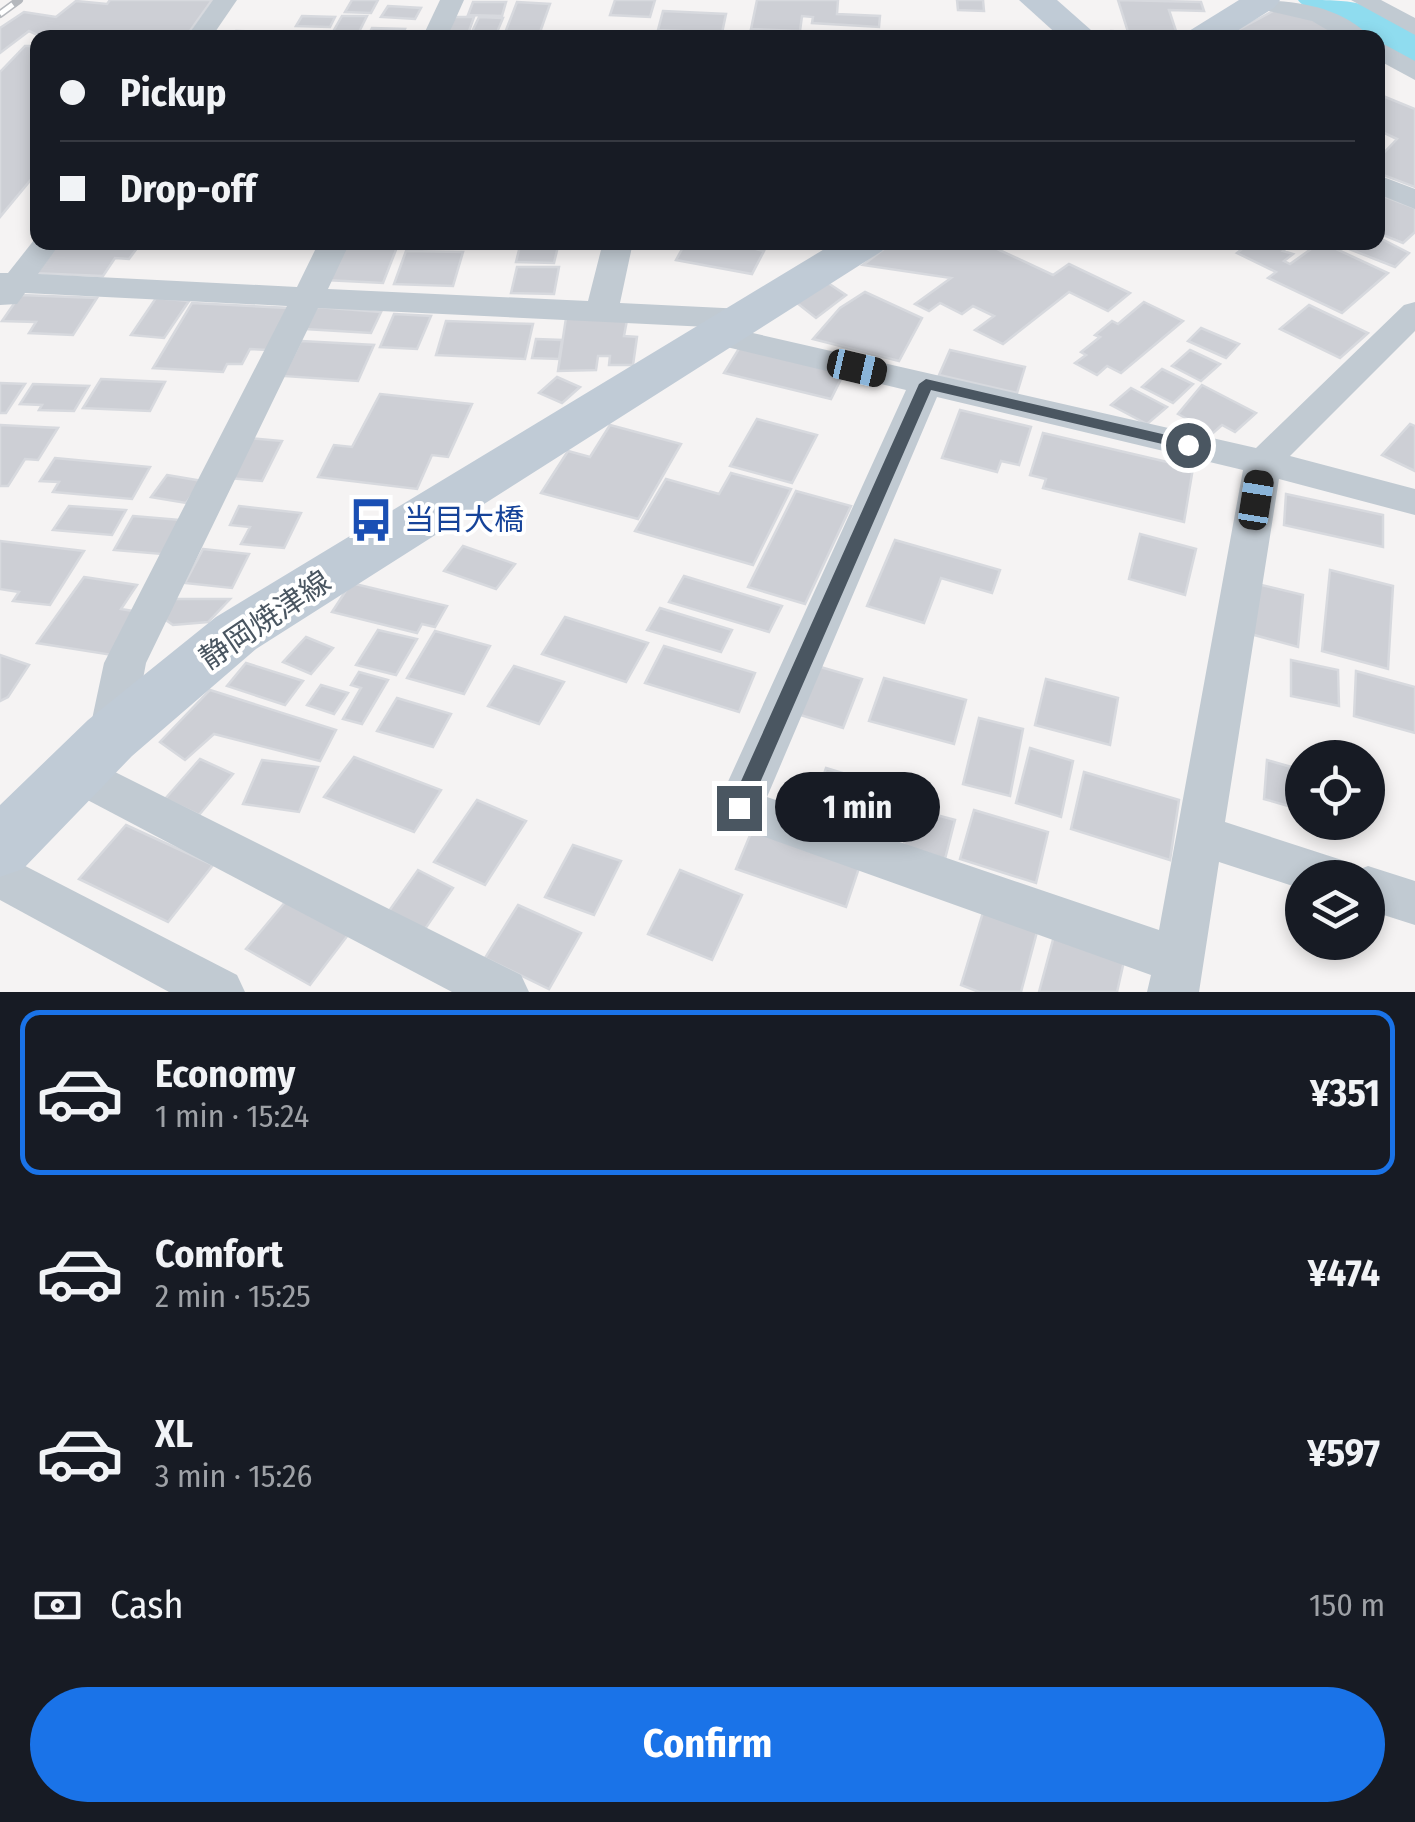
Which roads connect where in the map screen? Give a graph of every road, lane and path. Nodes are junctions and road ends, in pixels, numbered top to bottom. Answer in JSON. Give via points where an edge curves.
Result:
{"nodes":[{"id":1,"x":225,"y":0,"type":"edge"},
{"id":2,"x":452,"y":0,"type":"edge"},
{"id":3,"x":1036,"y":0,"type":"edge"},
{"id":4,"x":1363,"y":0,"type":"edge"},
{"id":5,"x":1262,"y":1,"type":"edge"},
{"id":6,"x":1415,"y":28,"type":"edge"},
{"id":7,"x":204,"y":30,"type":"edge"},
{"id":8,"x":438,"y":30,"type":"edge"},
{"id":9,"x":1074,"y":30,"type":"edge"},
{"id":10,"x":1214,"y":30,"type":"edge"},
{"id":11,"x":1345,"y":30,"type":"edge"},
{"id":12,"x":1385,"y":53,"type":"edge"},
{"id":13,"x":1415,"y":72,"type":"edge"},
{"id":14,"x":1385,"y":187,"type":"edge"},
{"id":15,"x":1415,"y":200,"type":"edge"},
{"id":16,"x":39,"y":250,"type":"edge"},
{"id":17,"x":331,"y":250,"type":"edge"},
{"id":18,"x":616,"y":250,"type":"edge"},
{"id":19,"x":855,"y":250,"type":"edge"},
{"id":20,"x":5,"y":289,"type":"edge"},
{"id":21,"x":310,"y":294,"type":"junction"},
{"id":22,"x":602,"y":311,"type":"junction"},
{"id":23,"x":1415,"y":312,"type":"edge"},
{"id":24,"x":731,"y":327,"type":"junction"},
{"id":25,"x":926,"y":384,"type":"junction"},
{"id":26,"x":1263,"y":462,"type":"junction"},
{"id":27,"x":1415,"y":502,"type":"edge"},
{"id":28,"x":92,"y":754,"type":"junction"},
{"id":29,"x":1200,"y":835,"type":"junction"},
{"id":30,"x":0,"y":848,"type":"edge"},
{"id":31,"x":1285,"y":862,"type":"edge"},
{"id":32,"x":0,"y":875,"type":"edge"},
{"id":33,"x":1385,"y":893,"type":"edge"},
{"id":34,"x":1415,"y":903,"type":"edge"},
{"id":35,"x":1176,"y":976,"type":"edge"},
{"id":36,"x":219,"y":992,"type":"edge"},
{"id":37,"x":503,"y":992,"type":"edge"}],
"edges":[{"from":1,"to":7,"type":"street"},
{"from":2,"to":8,"type":"street"},
{"from":3,"to":9,"type":"main road"},
{"from":4,"to":6,"type":"street"},
{"from":5,"to":10,"type":"main road"},
{"from":5,"to":11,"type":"street","via":[[1320,15]]},
{"from":12,"to":13,"type":"street"},
{"from":14,"to":15,"type":"street"},
{"from":16,"to":20,"type":"street"},
{"from":17,"to":21,"type":"street"},
{"from":18,"to":22,"type":"street"},
{"from":19,"to":24,"type":"main road","name":"静岡焼津線"},
{"from":20,"to":21,"type":"street"},
{"from":21,"to":22,"type":"street"},
{"from":21,"to":28,"type":"street","via":[[125,664]]},
{"from":22,"to":24,"type":"street"},
{"from":23,"to":26,"type":"street"},
{"from":24,"to":25,"type":"street"},
{"from":24,"to":28,"type":"main road","name":"静岡焼津線","via":[[236,633]]},
{"from":25,"to":26,"type":"street"},
{"from":25,"to":35,"type":"street","via":[[739,808]]},
{"from":26,"to":27,"type":"street"},
{"from":26,"to":29,"type":"street"},
{"from":28,"to":30,"type":"main road","name":"静岡焼津線"},
{"from":28,"to":37,"type":"street"},
{"from":29,"to":31,"type":"street"},
{"from":29,"to":35,"type":"street"},
{"from":32,"to":36,"type":"street"},
{"from":33,"to":34,"type":"street"}]}
